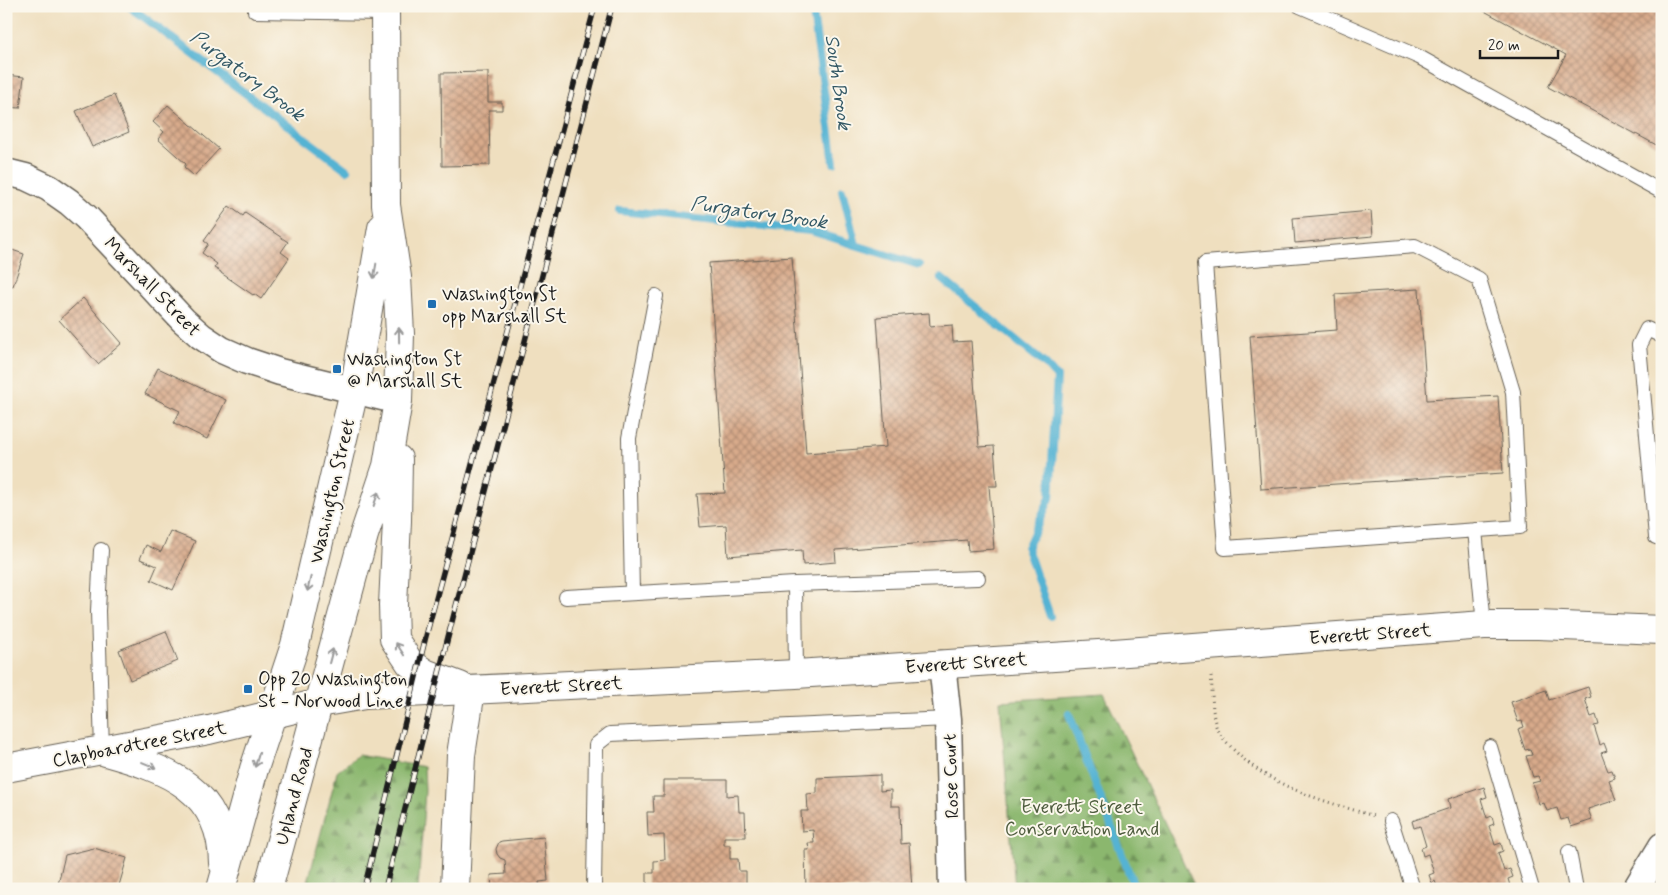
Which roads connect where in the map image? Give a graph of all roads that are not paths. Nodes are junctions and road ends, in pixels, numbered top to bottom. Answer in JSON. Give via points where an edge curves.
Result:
{"nodes":[{"id":1,"x":1300,"y":6,"type":"edge"},
{"id":2,"x":385,"y":10,"type":"edge"},
{"id":3,"x":255,"y":11,"type":"dead end"},
{"id":4,"x":6,"y":172,"type":"edge"},
{"id":5,"x":1662,"y":192,"type":"edge"},
{"id":6,"x":386,"y":205,"type":"junction"},
{"id":7,"x":656,"y":296,"type":"dead end"},
{"id":8,"x":1662,"y":336,"type":"edge"},
{"id":9,"x":354,"y":391,"type":"junction"},
{"id":10,"x":398,"y":401,"type":"junction"},
{"id":11,"x":1476,"y":530,"type":"junction"},
{"id":12,"x":1662,"y":538,"type":"edge"},
{"id":13,"x":101,"y":550,"type":"dead end"},
{"id":14,"x":978,"y":578,"type":"dead end"},
{"id":15,"x":795,"y":584,"type":"junction"},
{"id":16,"x":632,"y":593,"type":"junction"},
{"id":17,"x":566,"y":596,"type":"dead end"},
{"id":18,"x":1484,"y":625,"type":"junction"},
{"id":19,"x":1662,"y":630,"type":"edge"},
{"id":20,"x":942,"y":664,"type":"junction"},
{"id":21,"x":796,"y":674,"type":"junction"},
{"id":22,"x":470,"y":690,"type":"junction"},
{"id":23,"x":319,"y":703,"type":"junction"},
{"id":24,"x":271,"y":714,"type":"junction"},
{"id":25,"x":948,"y":719,"type":"junction"},
{"id":26,"x":1490,"y":747,"type":"dead end"},
{"id":27,"x":102,"y":751,"type":"junction"},
{"id":28,"x":6,"y":768,"type":"edge"},
{"id":29,"x":1391,"y":821,"type":"road end"},
{"id":30,"x":1662,"y":846,"type":"edge"},
{"id":31,"x":1569,"y":852,"type":"dead end"},
{"id":32,"x":222,"y":883,"type":"edge"},
{"id":33,"x":268,"y":889,"type":"edge"},
{"id":34,"x":455,"y":889,"type":"edge"},
{"id":35,"x":594,"y":889,"type":"edge"},
{"id":36,"x":952,"y":889,"type":"edge"},
{"id":37,"x":1413,"y":889,"type":"edge"},
{"id":38,"x":1532,"y":889,"type":"edge"},
{"id":39,"x":1576,"y":889,"type":"edge"},
{"id":40,"x":1636,"y":889,"type":"edge"}],
"edges":[{"from":1,"to":5,"type":"lane","via":[[1418,57]]},
{"from":2,"to":3,"type":"lane"},
{"from":2,"to":6,"type":"main road","name":"Washington Street"},
{"from":4,"to":9,"type":"street","name":"Marshall Street","via":[[49,188],[88,218],[183,320],[222,350],[280,372]]},
{"from":6,"to":9,"type":"main road","name":"Washington Street","one_way":true},
{"from":10,"to":6,"type":"main road","name":"Washington Street","one_way":true,"via":[[400,334]]},
{"from":7,"to":16,"type":"lane","via":[[629,438]]},
{"from":8,"to":12,"type":"lane","via":[[1647,328],[1639,345],[1656,537]]},
{"from":9,"to":10,"type":"street","name":"Marshall Street"},
{"from":9,"to":24,"type":"main road","name":"Washington Street","one_way":true,"via":[[295,645]]},
{"from":22,"to":10,"type":"main road","one_way":true,"via":[[425,673],[410,663],[394,638]]},
{"from":23,"to":10,"type":"main road","name":"Washington Street","one_way":true,"via":[[364,535],[387,466]]},
{"from":11,"to":11,"type":"lane","via":[[1224,548],[1205,263],[1415,246],[1479,279],[1513,392],[1520,527]]},
{"from":11,"to":18,"type":"lane"},
{"from":13,"to":27,"type":"lane","via":[[98,611]]},
{"from":14,"to":15,"type":"lane"},
{"from":15,"to":16,"type":"lane"},
{"from":15,"to":21,"type":"lane"},
{"from":16,"to":17,"type":"lane"},
{"from":18,"to":19,"type":"main road","name":"Everett Street"},
{"from":18,"to":20,"type":"main road","name":"Everett Street"},
{"from":20,"to":21,"type":"main road","name":"Everett Street"},
{"from":20,"to":25,"type":"street","name":"Rose Court"},
{"from":21,"to":22,"type":"main road","name":"Everett Street"},
{"from":22,"to":23,"type":"main road","name":"Everett Street","via":[[365,695]]},
{"from":22,"to":34,"type":"main road","via":[[460,755]]},
{"from":23,"to":24,"type":"main road","name":"Everett Street"},
{"from":23,"to":33,"type":"main road","name":"Upland Road"},
{"from":24,"to":27,"type":"main road","name":"Clapboardtree Street","via":[[224,727]]},
{"from":24,"to":32,"type":"main road","one_way":true},
{"from":25,"to":35,"type":"lane","via":[[610,734],[596,745]]},
{"from":25,"to":36,"type":"street","name":"Rose Court"},
{"from":26,"to":38,"type":"lane"},
{"from":27,"to":28,"type":"main road","name":"Clapboardtree Street"},
{"from":27,"to":32,"type":"main road","one_way":true,"via":[[158,769],[196,793],[217,823],[223,846]]},
{"from":29,"to":37,"type":"lane"},
{"from":30,"to":40,"type":"street"},
{"from":31,"to":39,"type":"lane"}]}
